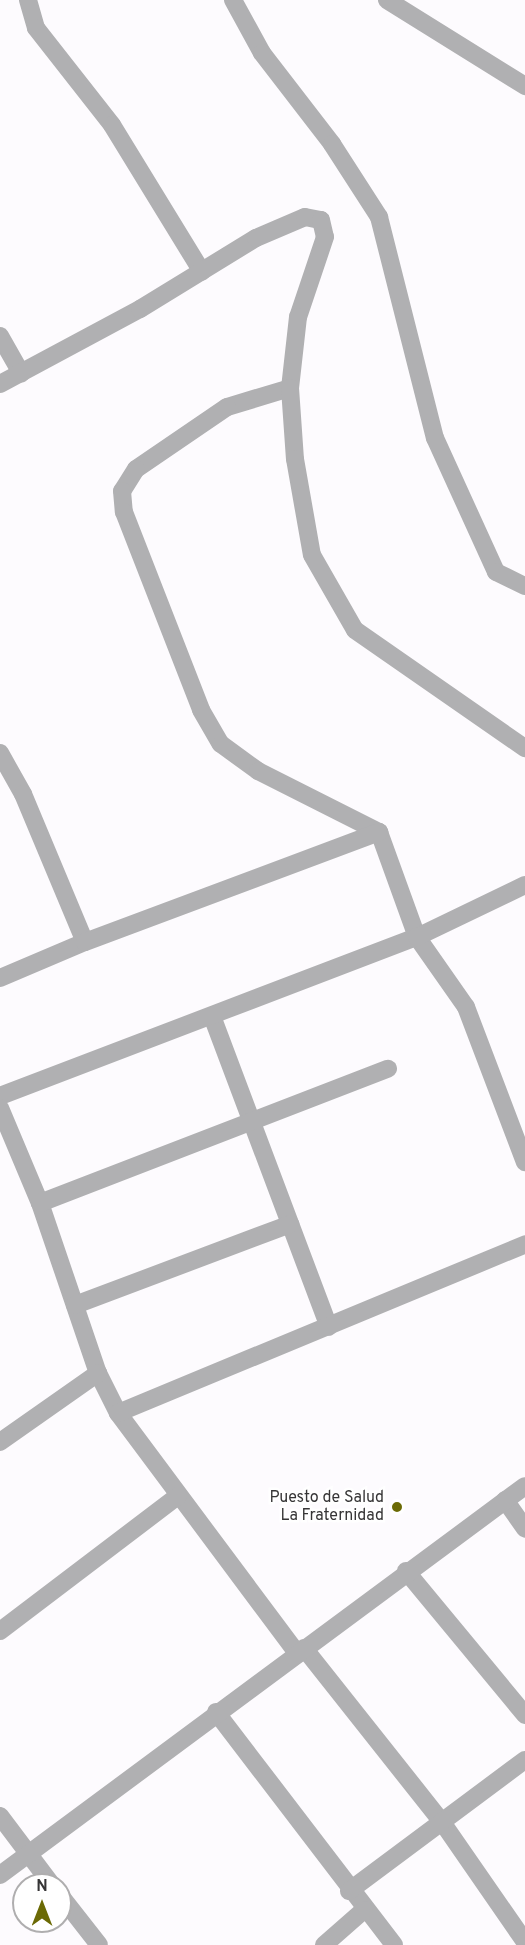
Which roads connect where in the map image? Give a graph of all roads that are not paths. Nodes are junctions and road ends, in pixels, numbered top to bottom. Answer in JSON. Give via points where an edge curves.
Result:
{"nodes":[{"id":1,"x":28,"y":0,"type":"edge"},
{"id":2,"x":233,"y":0,"type":"edge"},
{"id":3,"x":387,"y":0,"type":"edge"},
{"id":4,"x":525,"y":86,"type":"edge"},
{"id":5,"x":202,"y":272,"type":"junction"},
{"id":6,"x":0,"y":336,"type":"edge"},
{"id":7,"x":21,"y":373,"type":"junction"},
{"id":8,"x":0,"y":384,"type":"edge"},
{"id":9,"x":290,"y":388,"type":"junction"},
{"id":10,"x":525,"y":586,"type":"edge"},
{"id":11,"x":525,"y":748,"type":"edge"},
{"id":12,"x":0,"y":753,"type":"edge"},
{"id":13,"x":379,"y":832,"type":"junction"},
{"id":14,"x":525,"y":885,"type":"edge"},
{"id":15,"x":417,"y":937,"type":"junction"},
{"id":16,"x":86,"y":942,"type":"junction"},
{"id":17,"x":0,"y":978,"type":"edge"},
{"id":18,"x":212,"y":1016,"type":"junction"},
{"id":19,"x":388,"y":1069,"type":"dead end"},
{"id":20,"x":0,"y":1096,"type":"edge"},
{"id":21,"x":0,"y":1108,"type":"edge"},
{"id":22,"x":251,"y":1121,"type":"junction"},
{"id":23,"x":525,"y":1162,"type":"edge"},
{"id":24,"x":40,"y":1203,"type":"junction"},
{"id":25,"x":291,"y":1224,"type":"junction"},
{"id":26,"x":525,"y":1244,"type":"edge"},
{"id":27,"x":75,"y":1305,"type":"junction"},
{"id":28,"x":329,"y":1327,"type":"junction"},
{"id":29,"x":98,"y":1373,"type":"junction"},
{"id":30,"x":118,"y":1413,"type":"junction"},
{"id":31,"x":3,"y":1434,"type":"edge"},
{"id":32,"x":525,"y":1486,"type":"edge"},
{"id":33,"x":178,"y":1496,"type":"junction"},
{"id":34,"x":504,"y":1500,"type":"junction"},
{"id":35,"x":525,"y":1529,"type":"edge"},
{"id":36,"x":406,"y":1571,"type":"junction"},
{"id":37,"x":0,"y":1631,"type":"edge"},
{"id":38,"x":300,"y":1650,"type":"junction"},
{"id":39,"x":216,"y":1712,"type":"junction"},
{"id":40,"x":525,"y":1716,"type":"edge"},
{"id":41,"x":525,"y":1760,"type":"edge"},
{"id":42,"x":0,"y":1816,"type":"edge"},
{"id":43,"x":442,"y":1821,"type":"junction"},
{"id":44,"x":28,"y":1854,"type":"junction"},
{"id":45,"x":43,"y":1873,"type":"edge"},
{"id":46,"x":0,"y":1875,"type":"edge"},
{"id":47,"x":349,"y":1891,"type":"junction"},
{"id":48,"x":72,"y":1910,"type":"edge"},
{"id":49,"x":364,"y":1910,"type":"junction"},
{"id":50,"x":525,"y":1942,"type":"edge"},
{"id":51,"x":99,"y":1945,"type":"edge"},
{"id":52,"x":324,"y":1945,"type":"edge"},
{"id":53,"x":394,"y":1945,"type":"edge"}],
"edges":[{"from":1,"to":5,"type":"street","via":[[36,28],[112,125]]},
{"from":2,"to":10,"type":"street","via":[[262,53],[332,144],[379,217],[435,438],[496,572]]},
{"from":3,"to":4,"type":"street"},
{"from":5,"to":7,"type":"street"},
{"from":5,"to":9,"type":"street","via":[[256,238],[305,217],[321,220],[325,237],[298,317]]},
{"from":6,"to":7,"type":"street"},
{"from":7,"to":8,"type":"street"},
{"from":9,"to":11,"type":"street","via":[[295,459],[312,555],[354,630]]},
{"from":9,"to":13,"type":"street","via":[[227,406],[136,469],[122,491],[123,512],[201,710],[221,744],[258,771]]},
{"from":12,"to":16,"type":"street","via":[[23,794]]},
{"from":13,"to":15,"type":"street"},
{"from":13,"to":16,"type":"street"},
{"from":14,"to":15,"type":"street"},
{"from":15,"to":18,"type":"street"},
{"from":15,"to":23,"type":"street","via":[[466,1007]]},
{"from":16,"to":17,"type":"street"},
{"from":18,"to":20,"type":"street"},
{"from":18,"to":22,"type":"street"},
{"from":19,"to":22,"type":"street"},
{"from":21,"to":24,"type":"street"},
{"from":22,"to":24,"type":"street"},
{"from":22,"to":25,"type":"street"},
{"from":24,"to":27,"type":"street"},
{"from":25,"to":27,"type":"street"},
{"from":25,"to":28,"type":"street"},
{"from":26,"to":28,"type":"street"},
{"from":27,"to":29,"type":"street"},
{"from":28,"to":30,"type":"street"},
{"from":29,"to":30,"type":"street"},
{"from":29,"to":31,"type":"street"},
{"from":30,"to":33,"type":"street"},
{"from":32,"to":34,"type":"street"},
{"from":33,"to":37,"type":"street"},
{"from":33,"to":38,"type":"street"},
{"from":34,"to":35,"type":"street"},
{"from":34,"to":36,"type":"street"},
{"from":36,"to":38,"type":"street"},
{"from":36,"to":40,"type":"street"},
{"from":38,"to":39,"type":"street"},
{"from":38,"to":43,"type":"street"},
{"from":39,"to":44,"type":"street"},
{"from":39,"to":47,"type":"street"},
{"from":41,"to":43,"type":"street"},
{"from":42,"to":44,"type":"street"},
{"from":43,"to":47,"type":"street"},
{"from":43,"to":50,"type":"street"},
{"from":44,"to":45,"type":"street"},
{"from":44,"to":46,"type":"street"},
{"from":47,"to":49,"type":"street"},
{"from":48,"to":51,"type":"street"},
{"from":49,"to":52,"type":"street"},
{"from":49,"to":53,"type":"street"}]}
